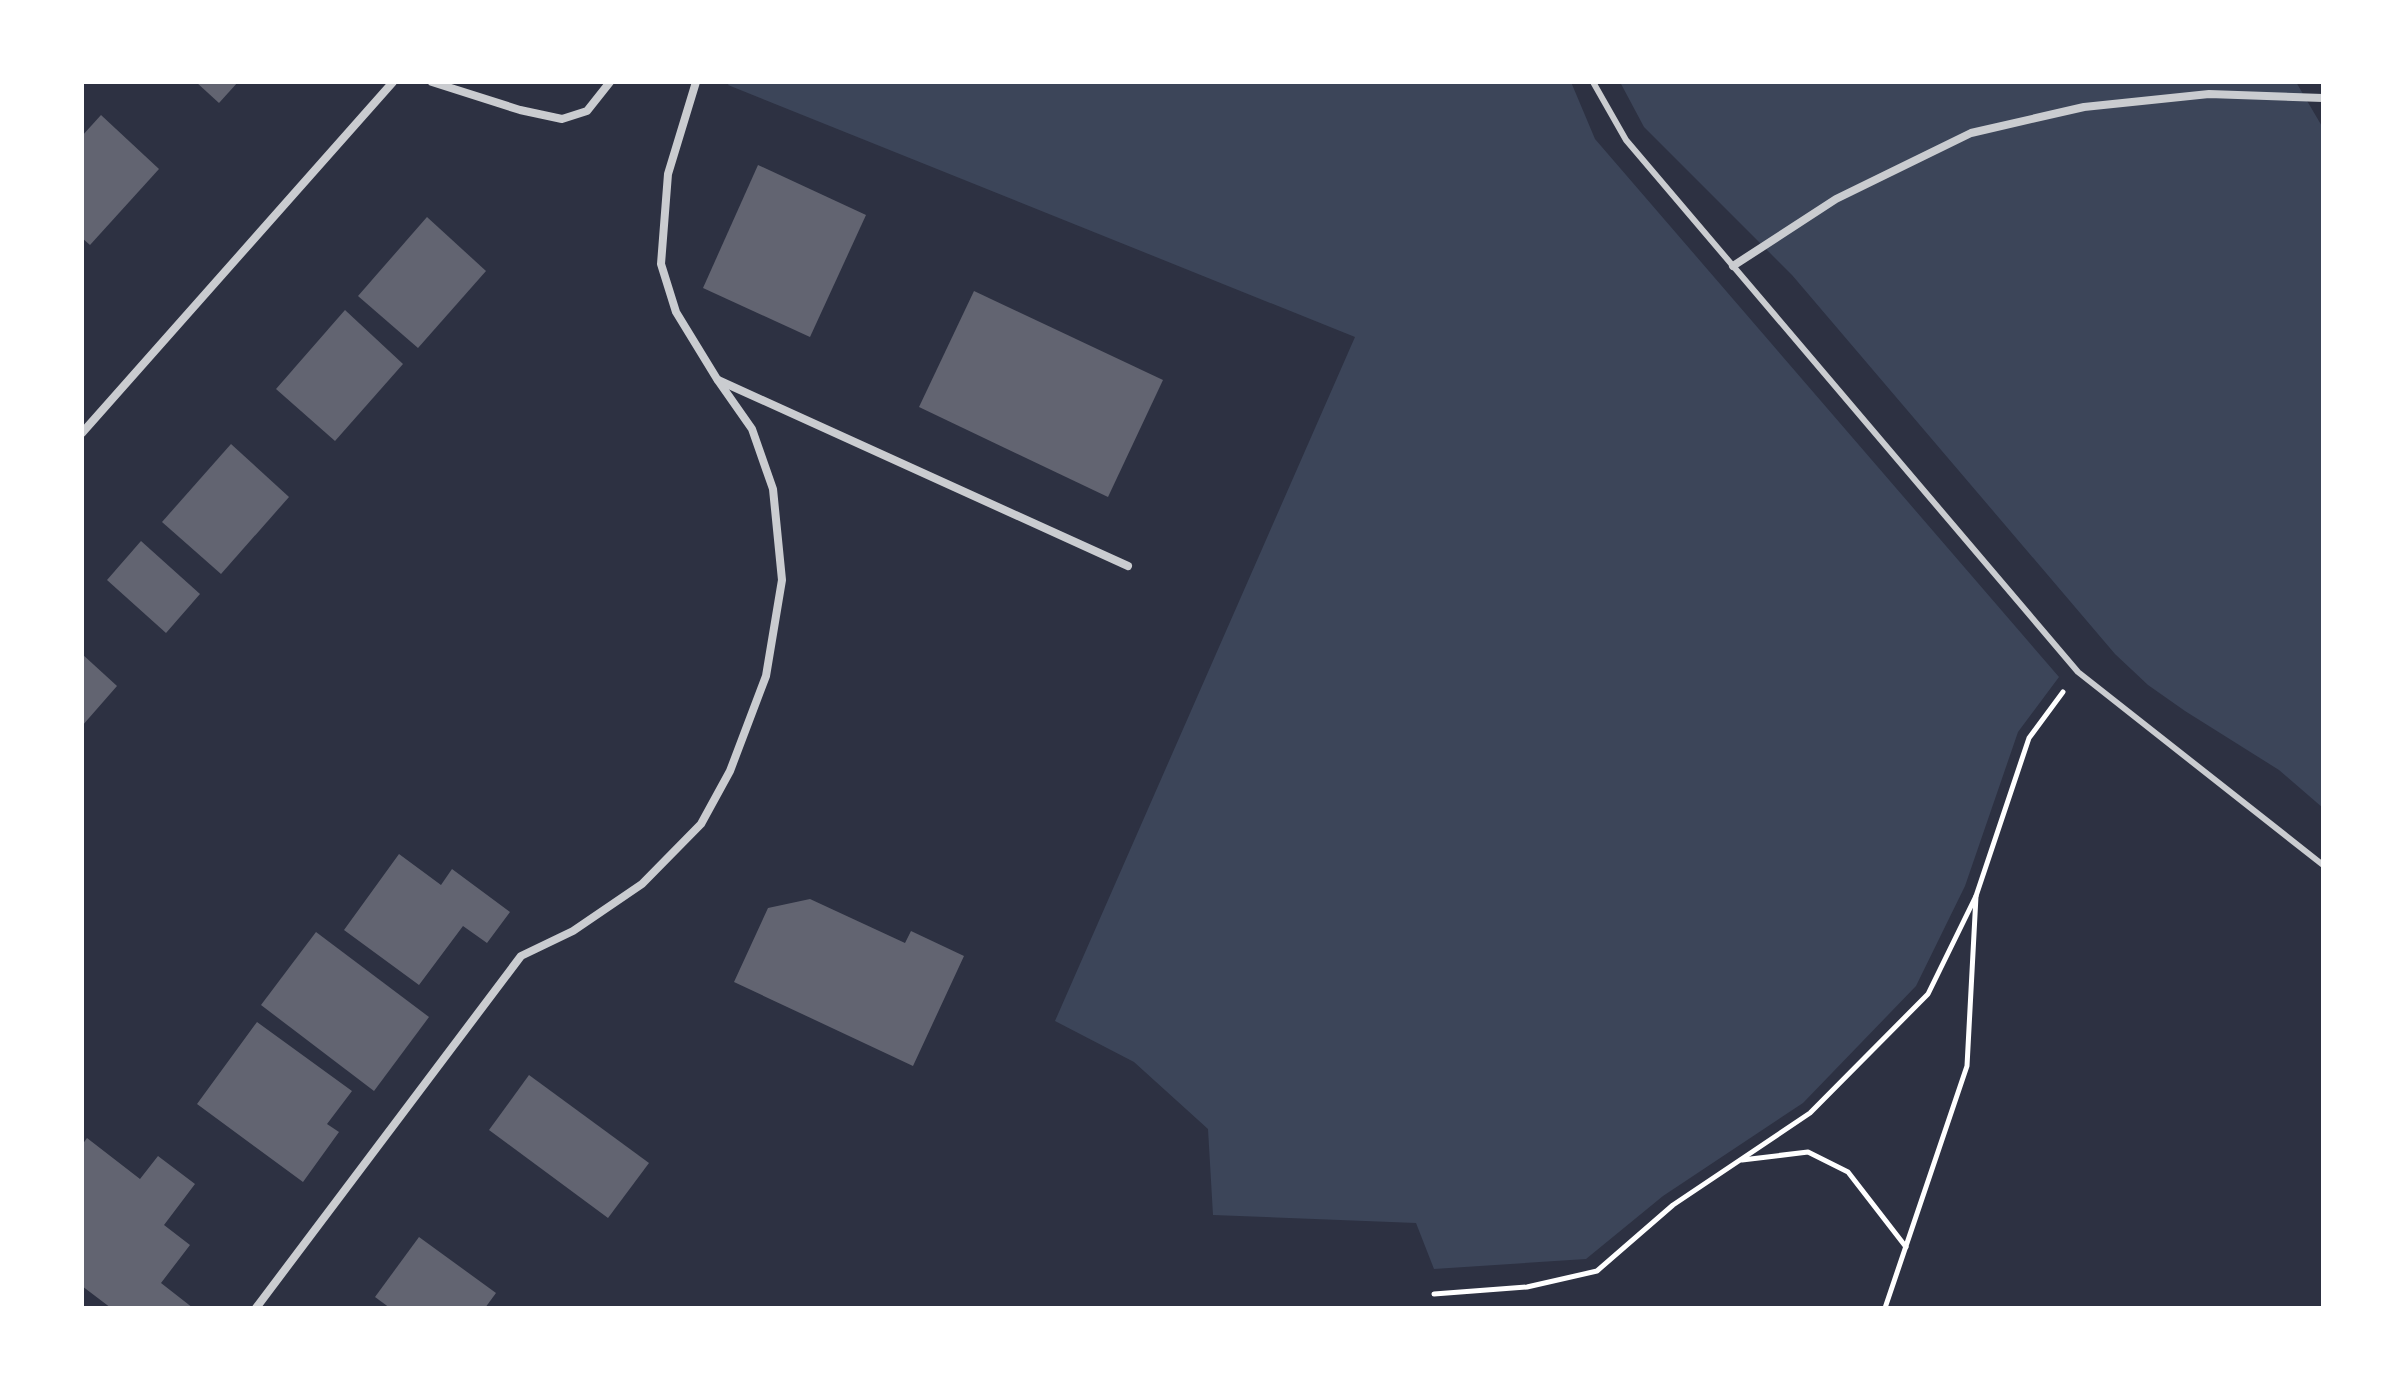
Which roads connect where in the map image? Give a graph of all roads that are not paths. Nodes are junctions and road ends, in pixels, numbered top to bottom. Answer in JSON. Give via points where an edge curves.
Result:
{"nodes":[{"id":1,"x":393,"y":82,"type":"edge"},
{"id":2,"x":432,"y":82,"type":"edge"},
{"id":3,"x":610,"y":82,"type":"edge"},
{"id":4,"x":696,"y":82,"type":"edge"},
{"id":5,"x":1593,"y":82,"type":"edge"},
{"id":6,"x":2323,"y":98,"type":"edge"},
{"id":7,"x":1733,"y":266,"type":"junction"},
{"id":8,"x":717,"y":379,"type":"junction"},
{"id":9,"x":82,"y":433,"type":"edge"},
{"id":10,"x":1128,"y":566,"type":"dead end"},
{"id":11,"x":2323,"y":865,"type":"edge"},
{"id":12,"x":256,"y":1308,"type":"edge"}],
"edges":[{"from":1,"to":9,"type":"street"},
{"from":2,"to":3,"type":"street","via":[[562,119],[587,111]]},
{"from":4,"to":8,"type":"street","via":[[668,174],[661,264],[676,312]]},
{"from":5,"to":7,"type":"lane","via":[[1626,140]]},
{"from":6,"to":7,"type":"street","via":[[2209,94],[2084,107],[1971,133],[1836,199]]},
{"from":7,"to":11,"type":"lane","via":[[2078,672]]},
{"from":8,"to":10,"type":"street"},
{"from":8,"to":12,"type":"street","via":[[752,429],[773,489],[782,580],[766,676],[730,771],[701,824],[642,884],[573,931],[521,956]]}]}
